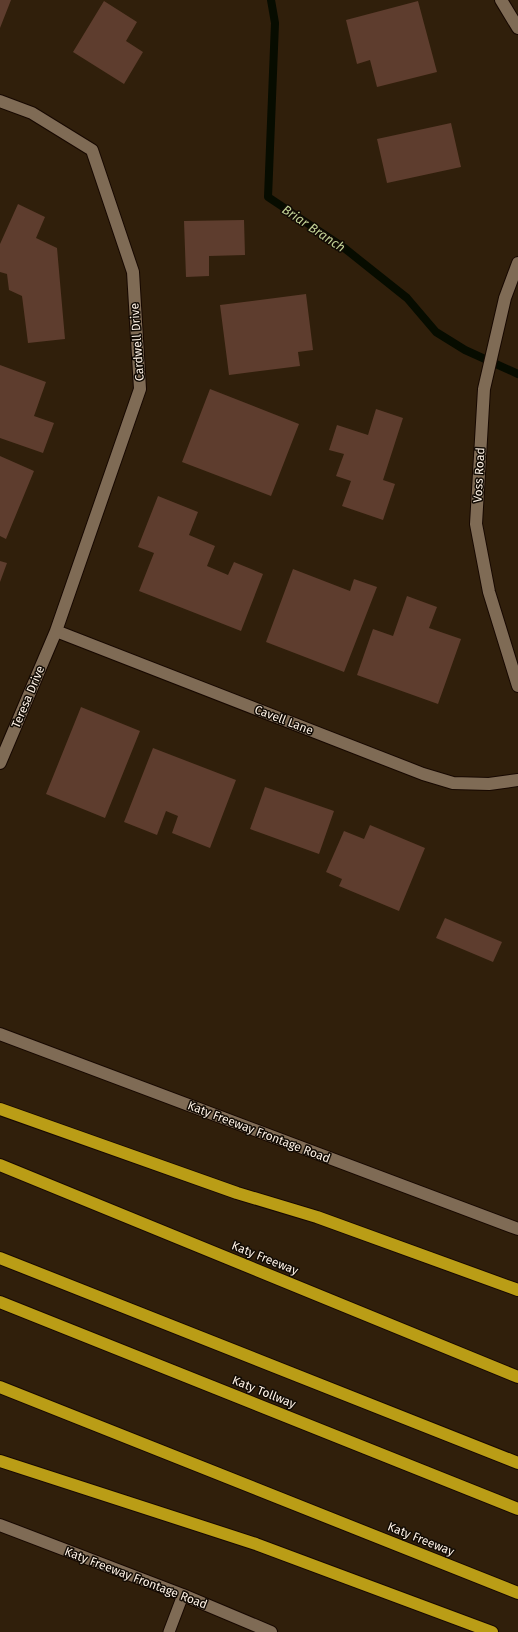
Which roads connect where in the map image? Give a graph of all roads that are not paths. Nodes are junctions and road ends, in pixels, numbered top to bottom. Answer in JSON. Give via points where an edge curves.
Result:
{"nodes":[{"id":1,"x":501,"y":0,"type":"edge"},
{"id":2,"x":518,"y":28,"type":"edge"},
{"id":3,"x":0,"y":101,"type":"edge"},
{"id":4,"x":518,"y":264,"type":"edge"},
{"id":5,"x":56,"y":631,"type":"junction"},
{"id":6,"x":518,"y":686,"type":"edge"},
{"id":7,"x":0,"y":763,"type":"edge"},
{"id":8,"x":518,"y":780,"type":"edge"},
{"id":9,"x":0,"y":1034,"type":"edge"},
{"id":10,"x":0,"y":1109,"type":"edge"},
{"id":11,"x":0,"y":1166,"type":"edge"},
{"id":12,"x":501,"y":1222,"type":"junction"},
{"id":13,"x":518,"y":1223,"type":"edge"},
{"id":14,"x":518,"y":1229,"type":"edge"},
{"id":15,"x":0,"y":1258,"type":"edge"},
{"id":16,"x":518,"y":1290,"type":"edge"},
{"id":17,"x":0,"y":1302,"type":"edge"},
{"id":18,"x":518,"y":1377,"type":"edge"},
{"id":19,"x":0,"y":1387,"type":"edge"},
{"id":20,"x":0,"y":1460,"type":"edge"},
{"id":21,"x":518,"y":1463,"type":"edge"},
{"id":22,"x":518,"y":1509,"type":"edge"},
{"id":23,"x":0,"y":1525,"type":"edge"},
{"id":24,"x":518,"y":1593,"type":"edge"},
{"id":25,"x":183,"y":1595,"type":"junction"},
{"id":26,"x":169,"y":1632,"type":"edge"},
{"id":27,"x":271,"y":1632,"type":"edge"},
{"id":28,"x":492,"y":1632,"type":"edge"}],
"edges":[{"from":1,"to":2,"type":"street"},
{"from":3,"to":5,"type":"street","name":"Cardwell Drive","via":[[32,113],[92,150],[133,272],[140,390]]},
{"from":4,"to":6,"type":"street","name":"Voss Road","via":[[505,298],[484,389],[476,524],[489,592]]},
{"from":5,"to":7,"type":"street","name":"Teresa Drive"},
{"from":5,"to":8,"type":"street","name":"Cavell Lane","via":[[423,774],[453,783],[489,784]]},
{"from":9,"to":12,"type":"street","name":"Katy Freeway Frontage Road"},
{"from":10,"to":16,"type":"highway","via":[[237,1193],[317,1217]]},
{"from":11,"to":18,"type":"highway","name":"Katy Freeway"},
{"from":12,"to":13,"type":"street"},
{"from":12,"to":14,"type":"street","name":"Katy Freeway Frontage Road"},
{"from":15,"to":21,"type":"highway"},
{"from":17,"to":22,"type":"highway","name":"Katy Tollway"},
{"from":19,"to":24,"type":"highway","name":"Katy Freeway"},
{"from":20,"to":28,"type":"highway","via":[[256,1544]]},
{"from":23,"to":25,"type":"street","name":"Katy Freeway Frontage Road"},
{"from":25,"to":26,"type":"lane"},
{"from":25,"to":27,"type":"street","name":"Katy Freeway Frontage Road"}]}
